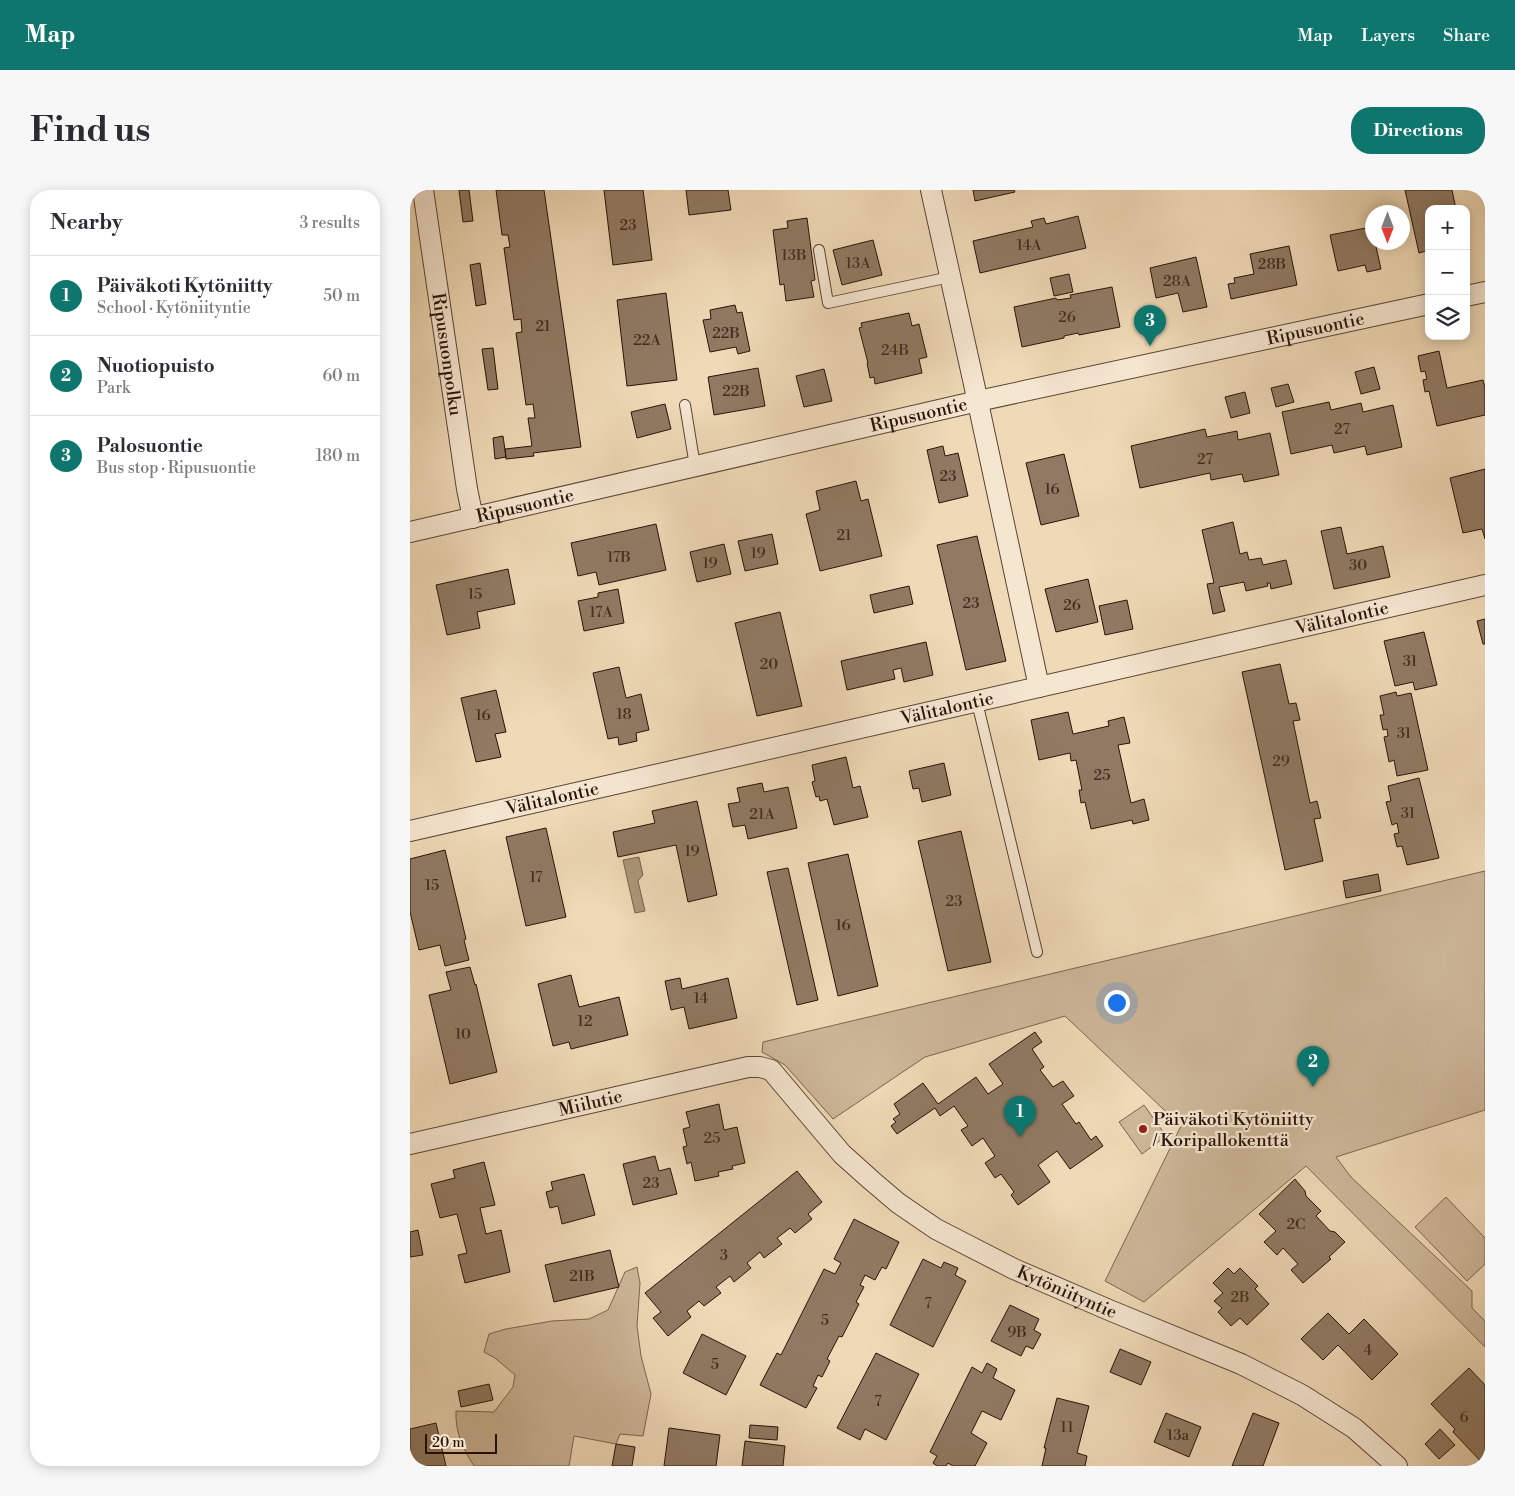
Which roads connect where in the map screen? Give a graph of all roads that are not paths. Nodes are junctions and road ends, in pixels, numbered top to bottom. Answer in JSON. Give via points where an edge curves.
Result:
{"nodes":[{"id":1,"x":423,"y":190,"type":"edge"},
{"id":2,"x":931,"y":190,"type":"edge"},
{"id":3,"x":819,"y":250,"type":"dead end"},
{"id":4,"x":950,"y":277,"type":"junction"},
{"id":5,"x":1485,"y":292,"type":"edge"},
{"id":6,"x":1470,"y":295,"type":"edge"},
{"id":7,"x":1425,"y":305,"type":"edge"},
{"id":8,"x":978,"y":401,"type":"junction"},
{"id":9,"x":685,"y":405,"type":"dead end"},
{"id":10,"x":695,"y":466,"type":"junction"},
{"id":11,"x":473,"y":518,"type":"junction"},
{"id":12,"x":410,"y":532,"type":"edge"},
{"id":13,"x":1485,"y":585,"type":"edge"},
{"id":14,"x":1039,"y":687,"type":"junction"},
{"id":15,"x":977,"y":702,"type":"junction"},
{"id":16,"x":410,"y":831,"type":"edge"},
{"id":17,"x":1037,"y":952,"type":"dead end"},
{"id":18,"x":771,"y":1070,"type":"joint"},
{"id":19,"x":410,"y":1144,"type":"edge"},
{"id":20,"x":1397,"y":1466,"type":"edge"}],
"edges":[{"from":1,"to":11,"type":"street","name":"Ripusuonpolku"},
{"from":2,"to":4,"type":"street"},
{"from":3,"to":4,"type":"lane","via":[[828,303]]},
{"from":4,"to":8,"type":"street"},
{"from":5,"to":6,"type":"street"},
{"from":7,"to":8,"type":"street","name":"Ripusuontie"},
{"from":8,"to":10,"type":"street","name":"Ripusuontie"},
{"from":8,"to":14,"type":"street"},
{"from":9,"to":10,"type":"lane"},
{"from":10,"to":11,"type":"street","name":"Ripusuontie"},
{"from":11,"to":12,"type":"street","name":"Ripusuontie"},
{"from":13,"to":14,"type":"street","name":"Välitalontie"},
{"from":14,"to":15,"type":"street","name":"Välitalontie"},
{"from":15,"to":16,"type":"street","name":"Välitalontie"},
{"from":15,"to":17,"type":"lane"},
{"from":18,"to":19,"type":"street","name":"Miilutie","via":[[748,1067]]},
{"from":18,"to":20,"type":"street","name":"Kytöniityntie","via":[[842,1154],[898,1203],[936,1229],[1014,1269],[1241,1364],[1302,1395],[1354,1428]]}]}
